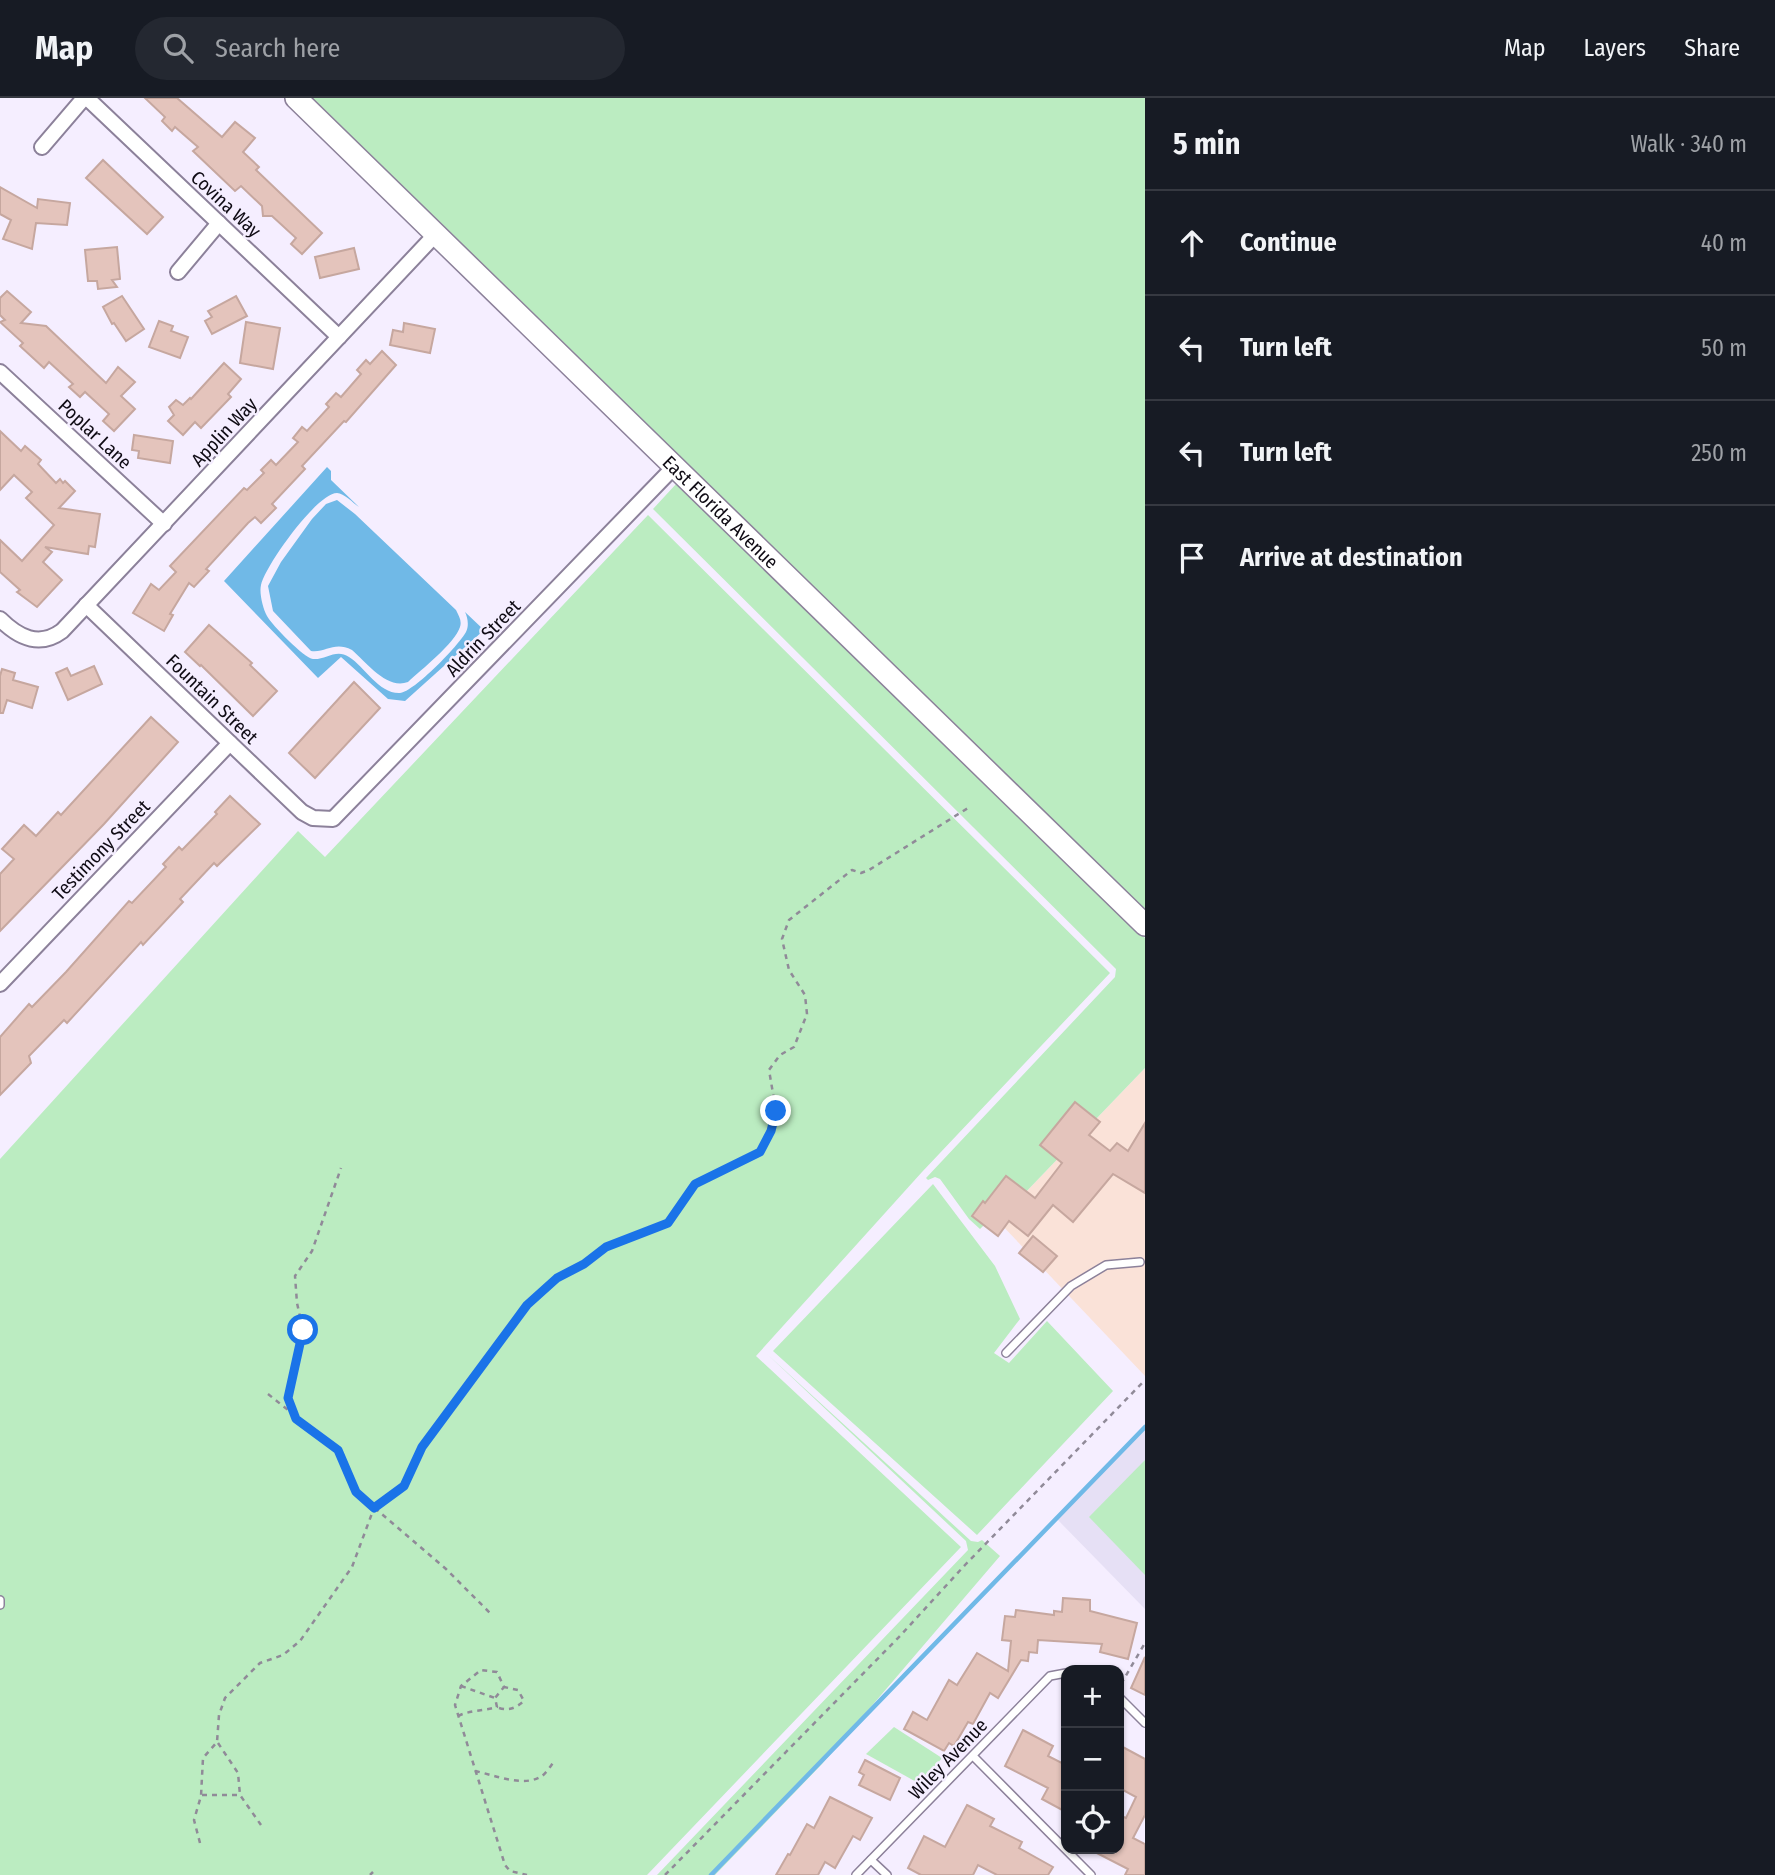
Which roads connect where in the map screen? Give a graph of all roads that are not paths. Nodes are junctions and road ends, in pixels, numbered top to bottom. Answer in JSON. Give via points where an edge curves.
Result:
{"nodes":[{"id":1,"x":86,"y":98,"type":"edge"},
{"id":2,"x":296,"y":98,"type":"edge"},
{"id":3,"x":42,"y":147,"type":"dead end"},
{"id":4,"x":219,"y":223,"type":"junction"},
{"id":5,"x":435,"y":235,"type":"junction"},
{"id":6,"x":178,"y":272,"type":"dead end"},
{"id":7,"x":339,"y":337,"type":"junction"},
{"id":8,"x":0,"y":372,"type":"edge"},
{"id":9,"x":674,"y":467,"type":"junction"},
{"id":10,"x":164,"y":524,"type":"junction"},
{"id":11,"x":86,"y":605,"type":"junction"},
{"id":12,"x":0,"y":619,"type":"edge"},
{"id":13,"x":230,"y":743,"type":"junction"},
{"id":14,"x":313,"y":818,"type":"joint"},
{"id":15,"x":1145,"y":925,"type":"edge"},
{"id":16,"x":0,"y":984,"type":"edge"},
{"id":17,"x":1144,"y":1262,"type":"edge"},
{"id":18,"x":1006,"y":1353,"type":"dead end"},
{"id":19,"x":1061,"y":1674,"type":"edge"},
{"id":20,"x":1124,"y":1702,"type":"edge"},
{"id":21,"x":1145,"y":1723,"type":"edge"},
{"id":22,"x":973,"y":1756,"type":"junction"},
{"id":23,"x":871,"y":1860,"type":"junction"},
{"id":24,"x":856,"y":1875,"type":"edge"},
{"id":25,"x":887,"y":1875,"type":"edge"},
{"id":26,"x":1091,"y":1875,"type":"edge"}],
"edges":[{"from":1,"to":3,"type":"street"},
{"from":1,"to":4,"type":"street","name":"Covina Way"},
{"from":2,"to":5,"type":"street","name":"East Florida Avenue"},
{"from":4,"to":6,"type":"street"},
{"from":4,"to":7,"type":"street","name":"Covina Way"},
{"from":5,"to":7,"type":"street","name":"Applin Way"},
{"from":5,"to":9,"type":"street","name":"East Florida Avenue"},
{"from":7,"to":10,"type":"street","name":"Applin Way"},
{"from":8,"to":10,"type":"street","name":"Poplar Lane"},
{"from":9,"to":14,"type":"street","name":"Aldrin Street","via":[[343,811],[333,819]]},
{"from":9,"to":15,"type":"street","name":"East Florida Avenue"},
{"from":10,"to":11,"type":"street","name":"Applin Way"},
{"from":11,"to":12,"type":"street","name":"Applin Way","via":[[55,636],[44,640],[20,636]]},
{"from":11,"to":13,"type":"street","name":"Fountain Street"},
{"from":13,"to":14,"type":"street","name":"Fountain Street"},
{"from":13,"to":16,"type":"street","name":"Testimony Street"},
{"from":17,"to":18,"type":"lane","via":[[1107,1265],[1071,1286]]},
{"from":19,"to":22,"type":"lane","name":"Wiley Avenue","via":[[1050,1676]]},
{"from":20,"to":21,"type":"lane"},
{"from":22,"to":23,"type":"lane","name":"Wiley Avenue"},
{"from":22,"to":26,"type":"lane"},
{"from":23,"to":24,"type":"lane","name":"Wiley Avenue"},
{"from":23,"to":25,"type":"lane"}]}
